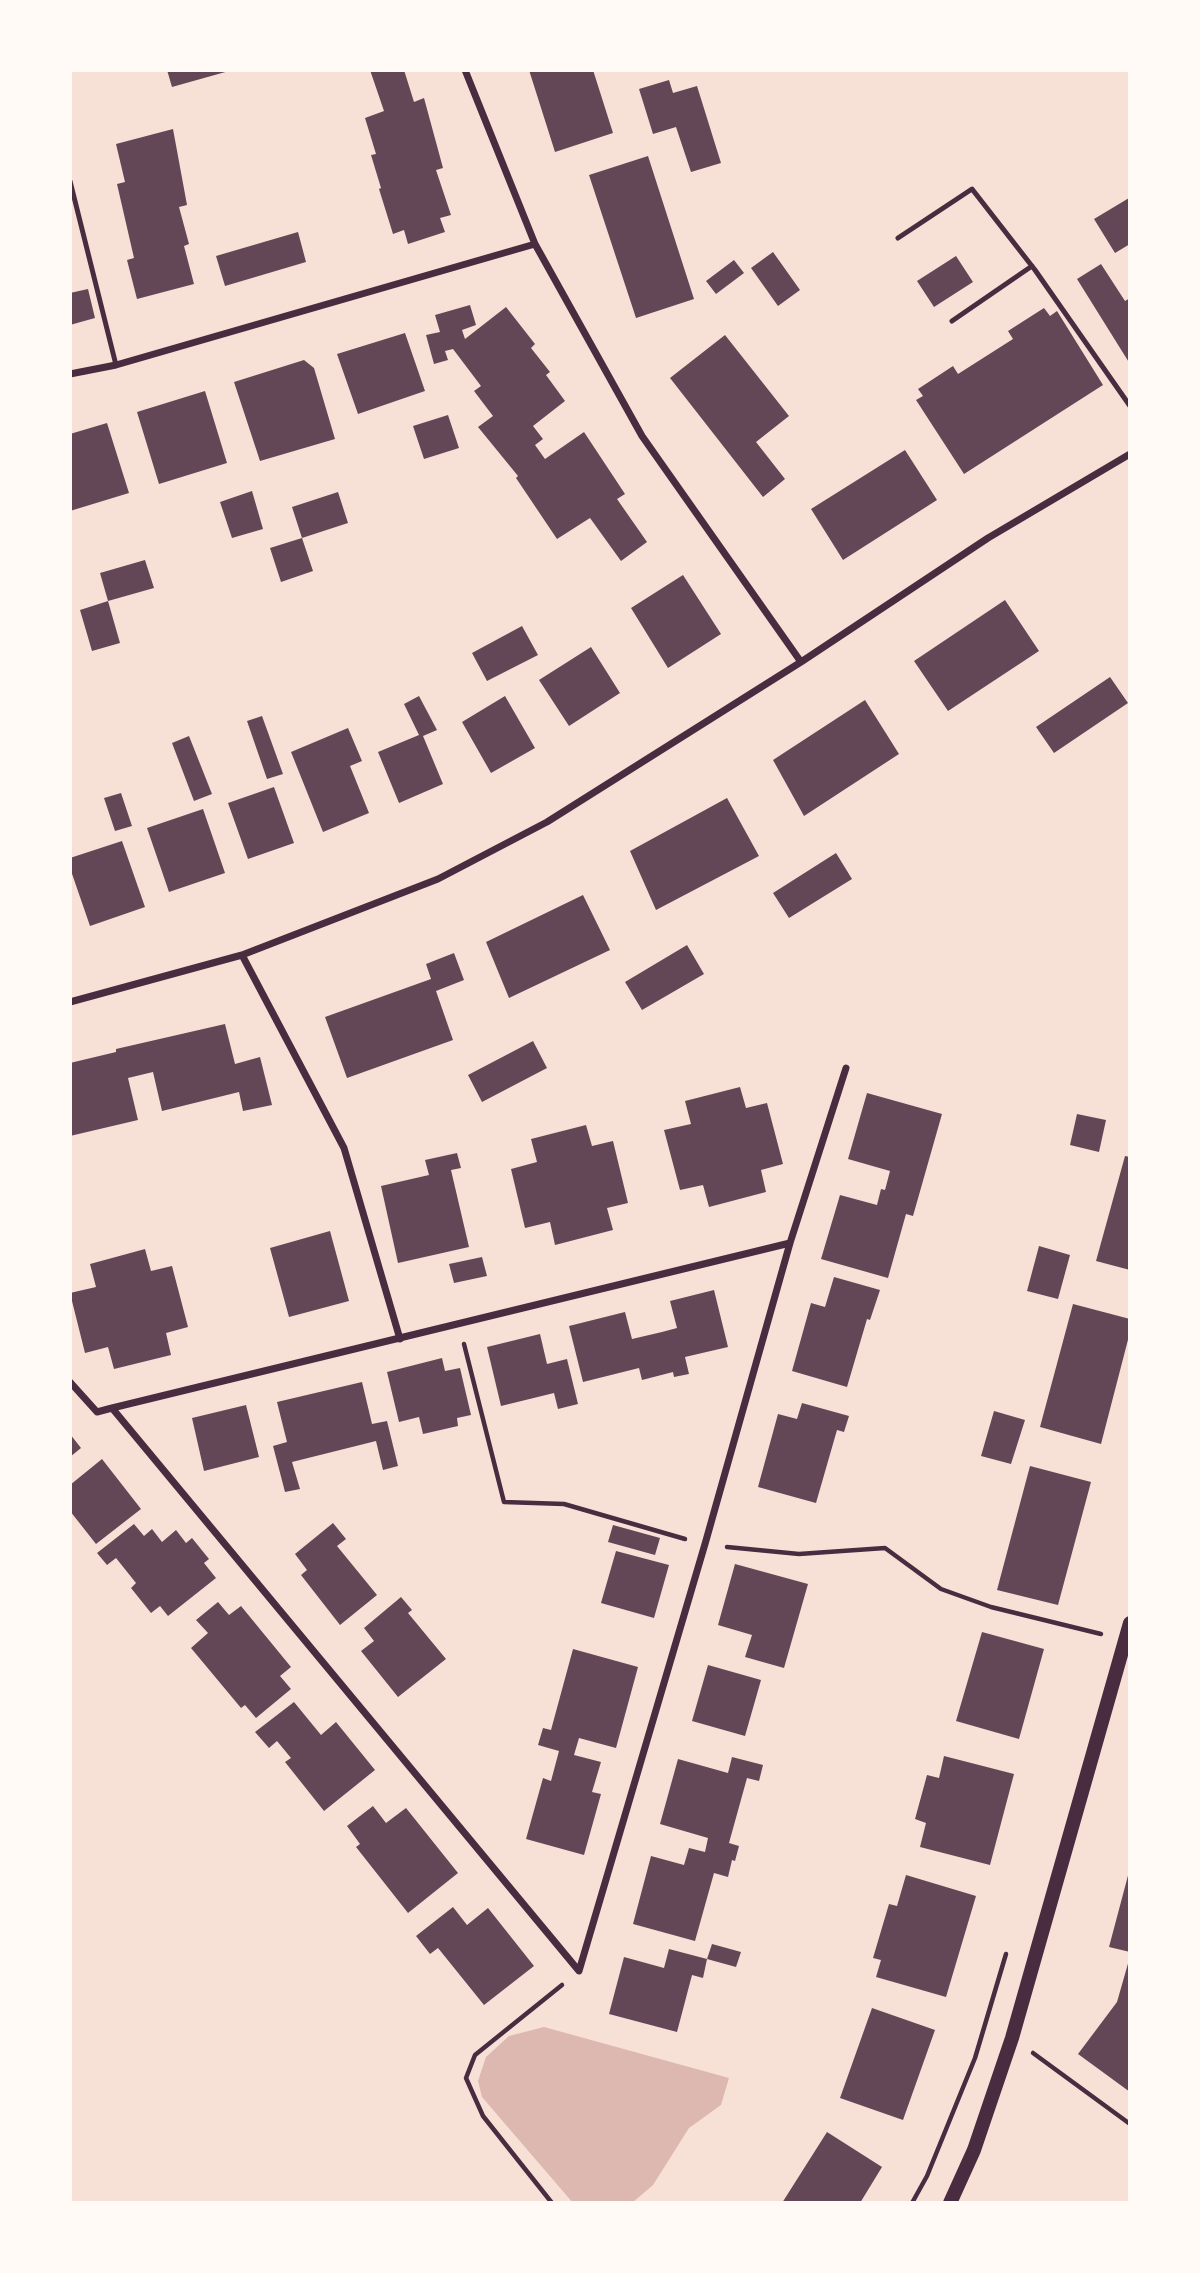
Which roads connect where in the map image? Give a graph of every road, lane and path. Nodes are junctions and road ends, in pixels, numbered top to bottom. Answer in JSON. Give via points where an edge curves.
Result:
{"nodes":[{"id":1,"x":465,"y":70,"type":"edge"},
{"id":2,"x":70,"y":181,"type":"edge"},
{"id":3,"x":898,"y":238,"type":"dead end"},
{"id":4,"x":535,"y":244,"type":"junction"},
{"id":5,"x":1032,"y":266,"type":"junction"},
{"id":6,"x":952,"y":321,"type":"dead end"},
{"id":7,"x":116,"y":365,"type":"junction"},
{"id":8,"x":70,"y":374,"type":"edge"},
{"id":9,"x":1130,"y":406,"type":"edge"},
{"id":10,"x":1130,"y":454,"type":"edge"},
{"id":11,"x":801,"y":662,"type":"junction"},
{"id":12,"x":242,"y":954,"type":"junction"},
{"id":13,"x":70,"y":1002,"type":"edge"},
{"id":14,"x":846,"y":1068,"type":"dead end"},
{"id":15,"x":790,"y":1243,"type":"junction"},
{"id":16,"x":460,"y":1326,"type":"junction"},
{"id":17,"x":400,"y":1339,"type":"junction"},
{"id":18,"x":70,"y":1382,"type":"edge"},
{"id":19,"x":112,"y":1408,"type":"junction"},
{"id":20,"x":705,"y":1544,"type":"junction"},
{"id":21,"x":1130,"y":1623,"type":"edge"},
{"id":22,"x":1098,"y":1634,"type":"junction"},
{"id":23,"x":1125,"y":1641,"type":"junction"},
{"id":24,"x":1095,"y":1647,"type":"dead end"},
{"id":25,"x":1010,"y":1942,"type":"dead end"},
{"id":26,"x":579,"y":1971,"type":"junction"},
{"id":27,"x":1012,"y":2038,"type":"junction"},
{"id":28,"x":1130,"y":2124,"type":"edge"},
{"id":29,"x":552,"y":2203,"type":"edge"},
{"id":30,"x":912,"y":2203,"type":"edge"},
{"id":31,"x":950,"y":2203,"type":"edge"}],
"edges":[{"from":1,"to":4,"type":"street"},
{"from":2,"to":7,"type":"lane"},
{"from":3,"to":5,"type":"lane","via":[[972,189]]},
{"from":4,"to":7,"type":"street"},
{"from":4,"to":11,"type":"street","via":[[642,436]]},
{"from":5,"to":6,"type":"lane"},
{"from":5,"to":9,"type":"lane"},
{"from":7,"to":8,"type":"street"},
{"from":10,"to":11,"type":"street","via":[[988,538]]},
{"from":11,"to":12,"type":"street","via":[[547,822],[438,879]]},
{"from":12,"to":13,"type":"street"},
{"from":12,"to":17,"type":"street","via":[[344,1148]]},
{"from":14,"to":15,"type":"street"},
{"from":15,"to":16,"type":"street"},
{"from":15,"to":20,"type":"street"},
{"from":16,"to":17,"type":"street"},
{"from":16,"to":20,"type":"path","via":[[504,1502],[564,1504]]},
{"from":17,"to":19,"type":"street"},
{"from":18,"to":19,"type":"street","via":[[97,1412]]},
{"from":19,"to":26,"type":"street"},
{"from":20,"to":22,"type":"path","via":[[799,1554],[885,1548],[941,1589],[991,1607]]},
{"from":20,"to":26,"type":"street"},
{"from":21,"to":23,"type":"main road"},
{"from":22,"to":23,"type":"path"},
{"from":22,"to":24,"type":"path"},
{"from":23,"to":27,"type":"main road"},
{"from":25,"to":30,"type":"path","via":[[975,2058]]},
{"from":26,"to":29,"type":"path","via":[[475,2055],[466,2078],[483,2116]]},
{"from":27,"to":28,"type":"path"},
{"from":27,"to":31,"type":"main road","via":[[974,2150]]}]}
